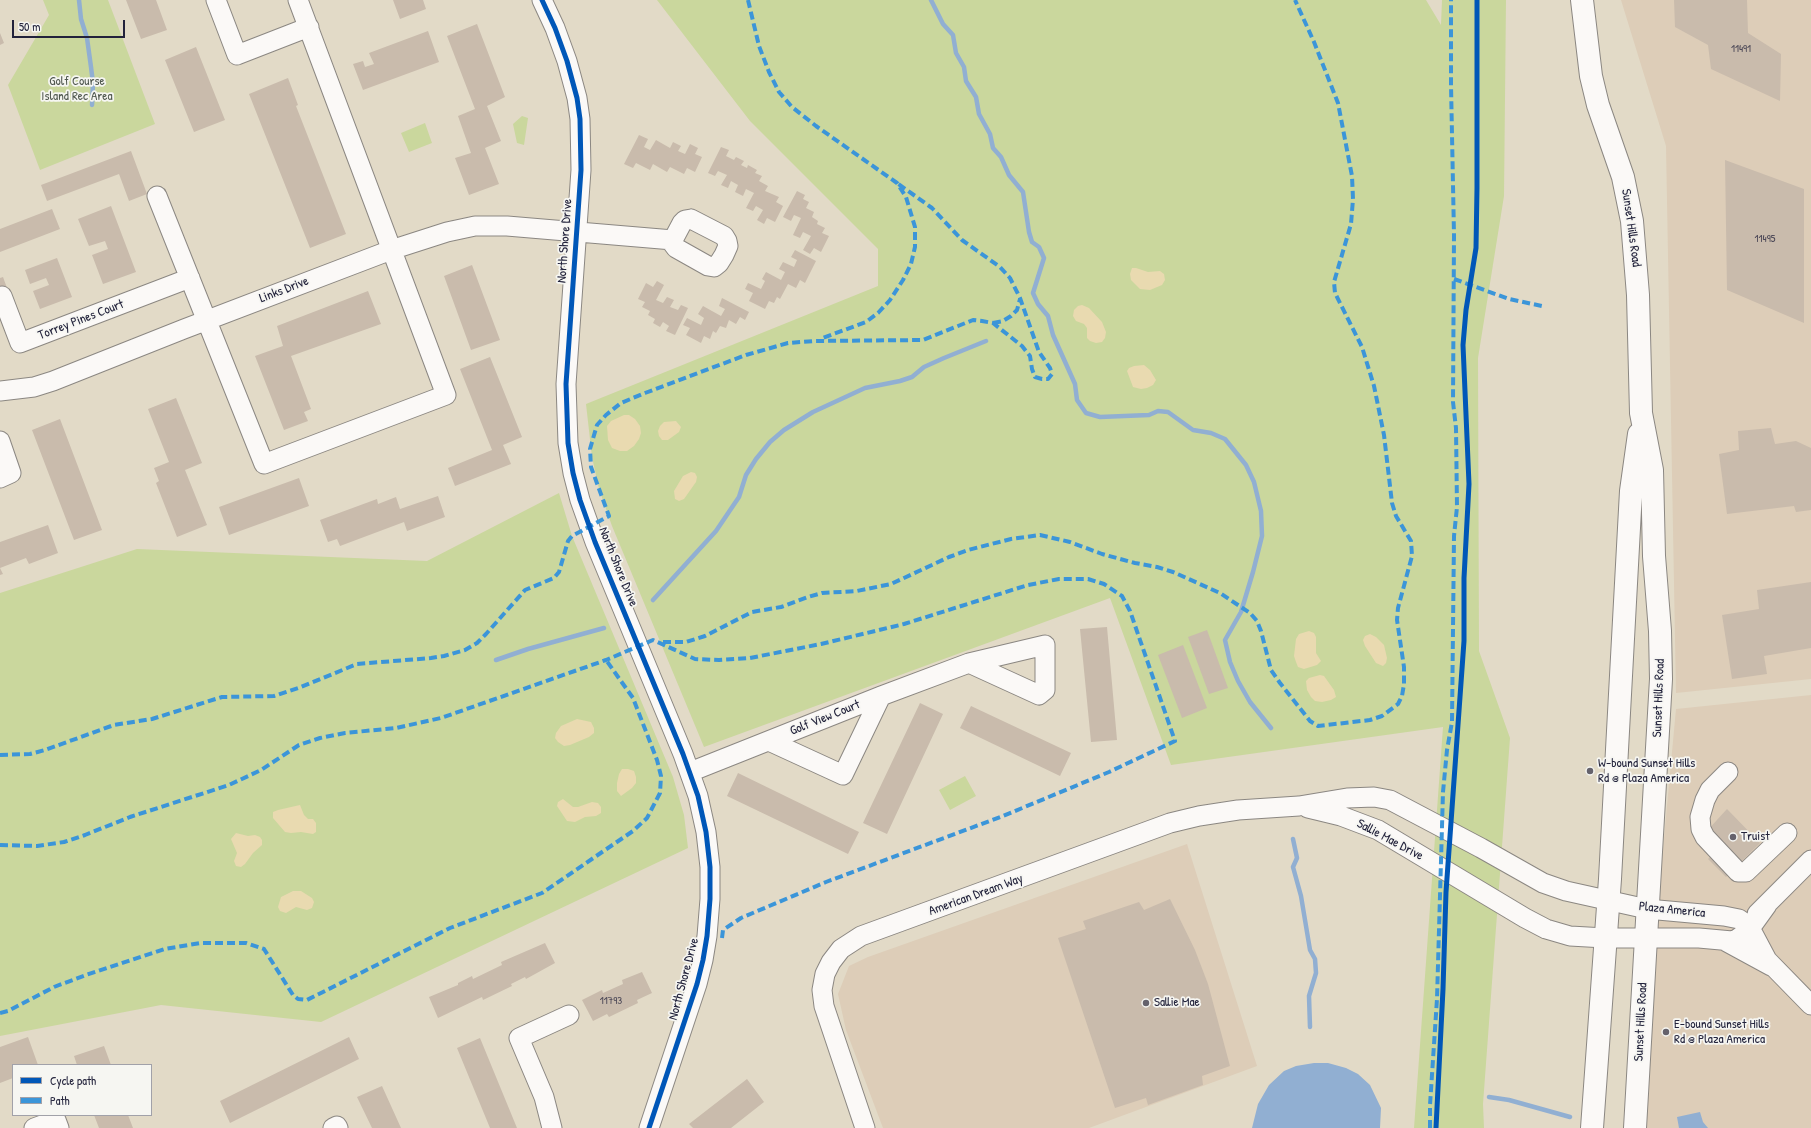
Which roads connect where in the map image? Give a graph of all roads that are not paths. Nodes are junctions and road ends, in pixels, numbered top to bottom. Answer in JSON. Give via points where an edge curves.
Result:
{"nodes":[{"id":1,"x":216,"y":0,"type":"edge"},
{"id":2,"x":298,"y":0,"type":"edge"},
{"id":3,"x":542,"y":0,"type":"edge"},
{"id":4,"x":1582,"y":0,"type":"edge"},
{"id":5,"x":309,"y":27,"type":"junction"},
{"id":6,"x":157,"y":196,"type":"dead end"},
{"id":7,"x":576,"y":232,"type":"junction"},
{"id":8,"x":674,"y":240,"type":"dead end"},
{"id":9,"x":391,"y":250,"type":"junction"},
{"id":10,"x":190,"y":278,"type":"junction"},
{"id":11,"x":2,"y":296,"type":"dead end"},
{"id":12,"x":207,"y":320,"type":"junction"},
{"id":13,"x":0,"y":391,"type":"edge"},
{"id":14,"x":1642,"y":413,"type":"junction"},
{"id":15,"x":0,"y":441,"type":"edge"},
{"id":16,"x":0,"y":478,"type":"edge"},
{"id":17,"x":970,"y":663,"type":"dead end"},
{"id":18,"x":881,"y":696,"type":"junction"},
{"id":19,"x":769,"y":741,"type":"junction"},
{"id":20,"x":690,"y":772,"type":"junction"},
{"id":21,"x":1728,"y":772,"type":"dead end"},
{"id":22,"x":1299,"y":806,"type":"junction"},
{"id":23,"x":1787,"y":834,"type":"dead end"},
{"id":24,"x":1811,"y":860,"type":"edge"},
{"id":25,"x":1772,"y":900,"type":"junction"},
{"id":26,"x":1608,"y":902,"type":"junction"},
{"id":27,"x":1648,"y":909,"type":"junction"},
{"id":28,"x":1735,"y":918,"type":"junction"},
{"id":29,"x":1750,"y":929,"type":"junction"},
{"id":30,"x":1646,"y":937,"type":"junction"},
{"id":31,"x":1605,"y":938,"type":"junction"},
{"id":32,"x":1725,"y":941,"type":"junction"},
{"id":33,"x":1780,"y":973,"type":"junction"},
{"id":34,"x":1811,"y":1005,"type":"edge"},
{"id":35,"x":569,"y":1015,"type":"dead end"},
{"id":36,"x":34,"y":1128,"type":"edge"},
{"id":37,"x":59,"y":1128,"type":"edge"},
{"id":38,"x":333,"y":1128,"type":"edge"},
{"id":39,"x":338,"y":1128,"type":"edge"},
{"id":40,"x":552,"y":1128,"type":"edge"},
{"id":41,"x":649,"y":1128,"type":"edge"},
{"id":42,"x":865,"y":1128,"type":"edge"},
{"id":43,"x":1592,"y":1128,"type":"edge"},
{"id":44,"x":1635,"y":1128,"type":"edge"}],
"edges":[{"from":1,"to":5,"type":"street","via":[[237,55]]},
{"from":2,"to":5,"type":"street"},
{"from":3,"to":7,"type":"street","name":"North Shore Drive","via":[[561,43],[577,98],[581,143]]},
{"from":4,"to":14,"type":"main road","name":"Sunset Hills Road","via":[[1591,76],[1598,105],[1623,177],[1632,221],[1638,296]]},
{"from":5,"to":9,"type":"street"},
{"from":6,"to":10,"type":"street"},
{"from":7,"to":8,"type":"street","name":"Links Drive"},
{"from":7,"to":9,"type":"street","name":"Links Drive","via":[[475,226]]},
{"from":7,"to":20,"type":"street","name":"North Shore Drive","via":[[565,406],[573,473],[595,542]]},
{"from":9,"to":12,"type":"street","name":"Links Drive"},
{"from":9,"to":12,"type":"street","via":[[446,395],[264,464]]},
{"from":10,"to":11,"type":"street","name":"Torrey Pines Court","via":[[20,343]]},
{"from":10,"to":12,"type":"street"},
{"from":12,"to":13,"type":"street","name":"Links Drive","via":[[53,382]]},
{"from":14,"to":26,"type":"main road","name":"Sunset Hills Road","via":[[1631,491]]},
{"from":14,"to":27,"type":"main road","name":"Sunset Hills Road","via":[[1652,470],[1661,679]]},
{"from":15,"to":16,"type":"street","via":[[10,474]]},
{"from":17,"to":18,"type":"street","name":"Golf View Court"},
{"from":18,"to":19,"type":"street","name":"Golf View Court"},
{"from":18,"to":19,"type":"street","name":"Golf View Court","via":[[843,775]]},
{"from":19,"to":20,"type":"street","name":"Golf View Court"},
{"from":20,"to":41,"type":"street","name":"North Shore Drive","via":[[706,832],[710,867],[707,936],[697,984]]},
{"from":21,"to":23,"type":"street","via":[[1710,790],[1705,800],[1700,818],[1701,829],[1705,837],[1738,872],[1746,872]]},
{"from":22,"to":26,"type":"street","name":"Sallie Mae Drive","via":[[1346,798],[1374,797],[1390,800],[1543,883]]},
{"from":22,"to":31,"type":"street","name":"Sallie Mae Drive","via":[[1359,822],[1378,830],[1546,929],[1570,936]]},
{"from":22,"to":42,"type":"street","name":"American Dream Way","via":[[1238,810],[1170,824],[861,936],[847,944],[831,962],[825,974],[822,990],[824,1006]]},
{"from":24,"to":25,"type":"street"},
{"from":25,"to":28,"type":"street","name":"Plaza America","via":[[1754,916]]},
{"from":25,"to":29,"type":"street"},
{"from":26,"to":27,"type":"street","name":"Plaza America"},
{"from":26,"to":31,"type":"main road","name":"Sunset Hills Road"},
{"from":27,"to":28,"type":"street","name":"Plaza America"},
{"from":27,"to":30,"type":"main road","name":"Sunset Hills Road"},
{"from":28,"to":29,"type":"street","via":[[1744,922]]},
{"from":29,"to":32,"type":"street","via":[[1737,939]]},
{"from":29,"to":33,"type":"street","via":[[1764,955]]},
{"from":30,"to":31,"type":"street","name":"Plaza America"},
{"from":30,"to":32,"type":"street","name":"Plaza America"},
{"from":30,"to":44,"type":"main road","name":"Sunset Hills Road"},
{"from":31,"to":43,"type":"main road","name":"Sunset Hills Road"},
{"from":32,"to":33,"type":"street"},
{"from":33,"to":34,"type":"street"},
{"from":35,"to":40,"type":"street","via":[[519,1038],[544,1097]]},
{"from":36,"to":37,"type":"street","via":[[56,1120]]},
{"from":38,"to":39,"type":"street"}]}
